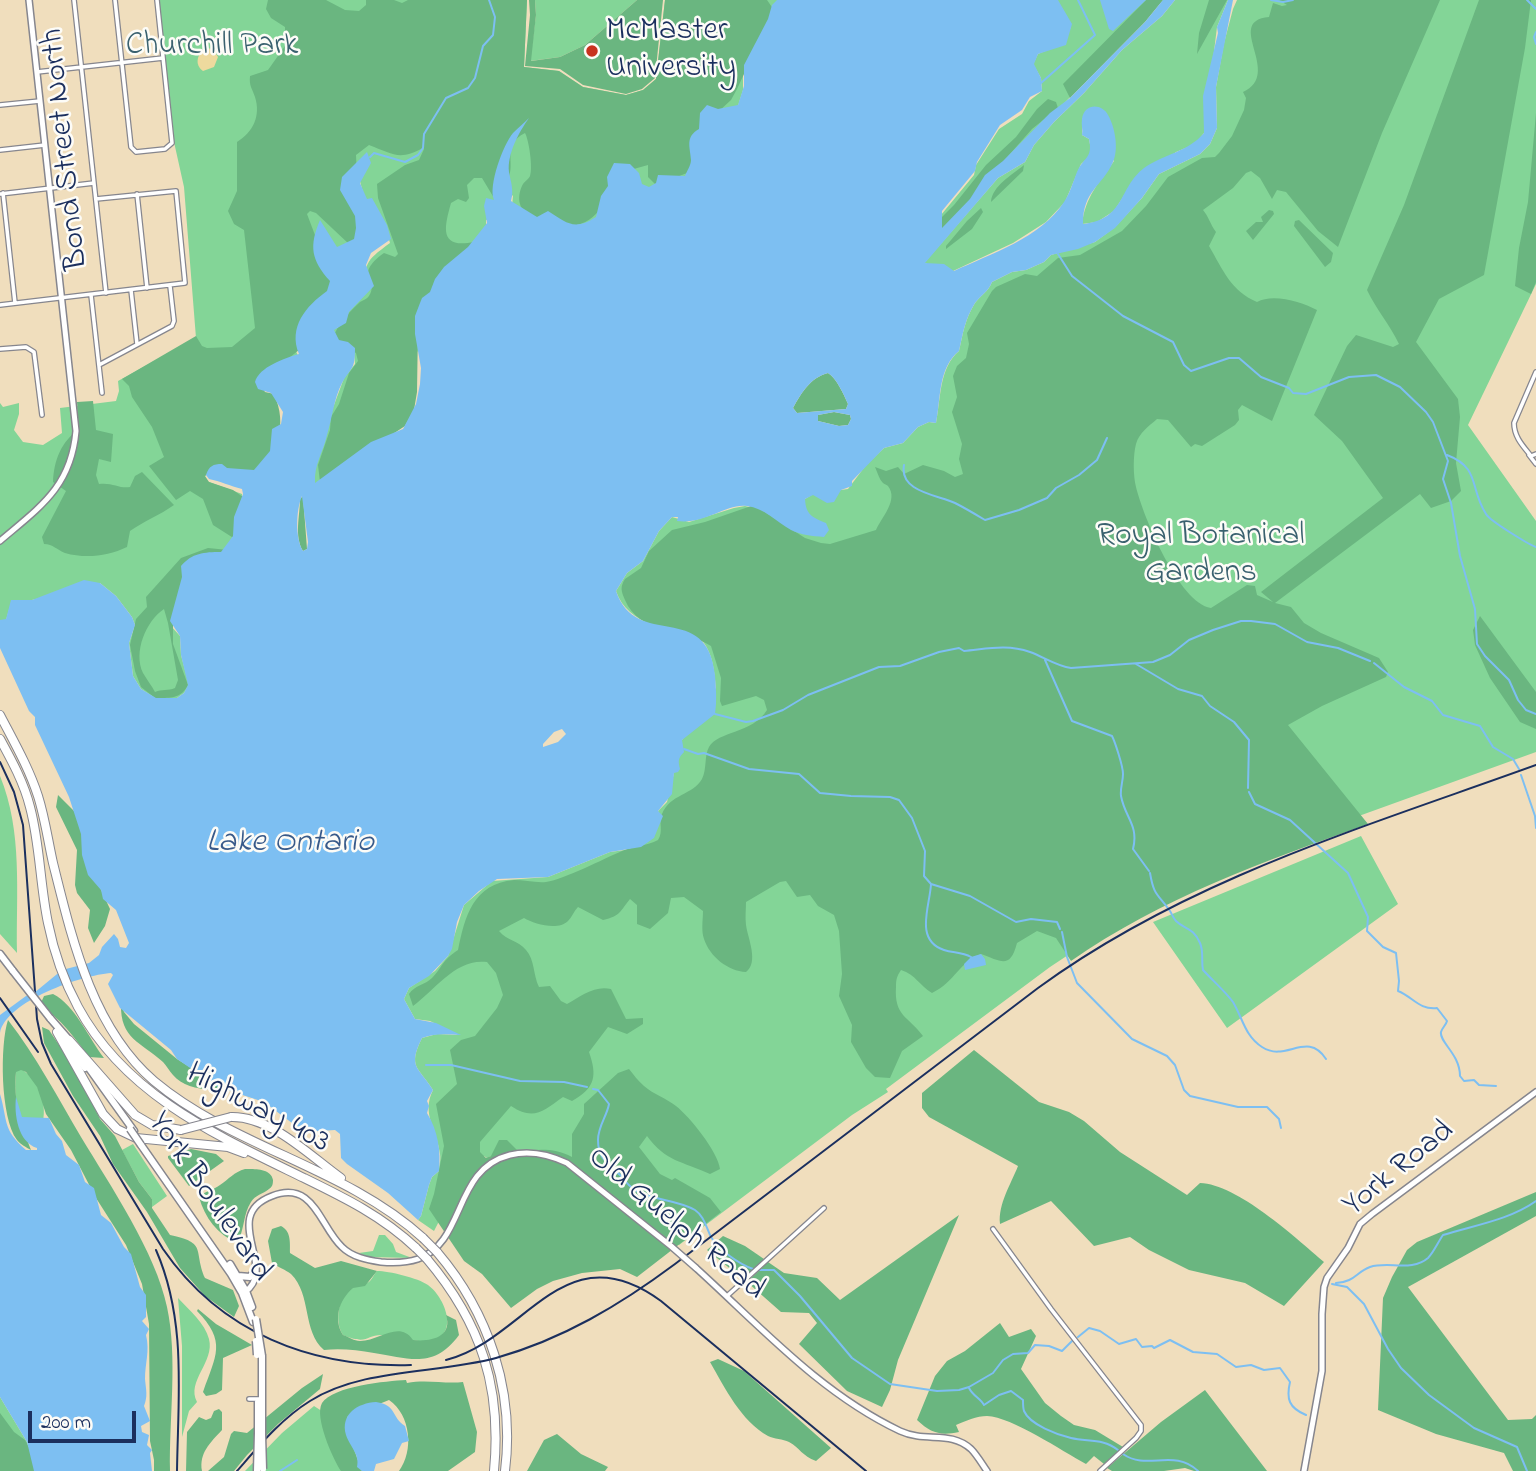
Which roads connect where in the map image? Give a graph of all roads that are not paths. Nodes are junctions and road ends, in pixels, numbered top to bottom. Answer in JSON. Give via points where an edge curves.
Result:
{"nodes":[{"id":1,"x":29,"y":0,"type":"edge"},
{"id":2,"x":74,"y":0,"type":"edge"},
{"id":3,"x":115,"y":0,"type":"edge"},
{"id":4,"x":157,"y":0,"type":"edge"},
{"id":5,"x":163,"y":58,"type":"junction"},
{"id":6,"x":122,"y":63,"type":"junction"},
{"id":7,"x":81,"y":68,"type":"junction"},
{"id":8,"x":37,"y":72,"type":"junction"},
{"id":9,"x":40,"y":101,"type":"junction"},
{"id":10,"x":0,"y":105,"type":"edge"},
{"id":11,"x":45,"y":145,"type":"junction"},
{"id":12,"x":0,"y":150,"type":"edge"},
{"id":13,"x":94,"y":183,"type":"junction"},
{"id":14,"x":50,"y":188,"type":"junction"},
{"id":15,"x":1,"y":194,"type":"edge"},
{"id":16,"x":137,"y":194,"type":"junction"},
{"id":17,"x":96,"y":199,"type":"junction"},
{"id":18,"x":170,"y":286,"type":"junction"},
{"id":19,"x":147,"y":288,"type":"junction"},
{"id":20,"x":131,"y":290,"type":"junction"},
{"id":21,"x":106,"y":293,"type":"junction"},
{"id":22,"x":91,"y":295,"type":"junction"},
{"id":23,"x":62,"y":298,"type":"junction"},
{"id":24,"x":15,"y":303,"type":"junction"},
{"id":25,"x":0,"y":305,"type":"edge"},
{"id":26,"x":137,"y":345,"type":"junction"},
{"id":27,"x":0,"y":349,"type":"edge"},
{"id":28,"x":99,"y":365,"type":"junction"},
{"id":29,"x":1536,"y":372,"type":"edge"},
{"id":30,"x":102,"y":393,"type":"dead end"},
{"id":31,"x":42,"y":415,"type":"dead end"},
{"id":32,"x":1525,"y":448,"type":"junction"},
{"id":33,"x":1536,"y":454,"type":"edge"},
{"id":34,"x":1536,"y":464,"type":"edge"},
{"id":35,"x":0,"y":541,"type":"edge"},
{"id":36,"x":0,"y":715,"type":"edge"},
{"id":37,"x":0,"y":739,"type":"edge"},
{"id":38,"x":0,"y":954,"type":"edge"},
{"id":39,"x":50,"y":1018,"type":"junction"},
{"id":40,"x":57,"y":1032,"type":"junction"},
{"id":41,"x":69,"y":1040,"type":"junction"},
{"id":42,"x":1536,"y":1092,"type":"edge"},
{"id":43,"x":132,"y":1130,"type":"junction"},
{"id":44,"x":143,"y":1145,"type":"junction"},
{"id":45,"x":311,"y":1181,"type":"junction"},
{"id":46,"x":360,"y":1193,"type":"junction"},
{"id":47,"x":824,"y":1208,"type":"dead end"},
{"id":48,"x":993,"y":1229,"type":"dead end"},
{"id":49,"x":256,"y":1265,"type":"junction"},
{"id":50,"x":238,"y":1276,"type":"junction"},
{"id":51,"x":244,"y":1292,"type":"junction"},
{"id":52,"x":727,"y":1296,"type":"junction"},
{"id":53,"x":249,"y":1399,"type":"dead end"},
{"id":54,"x":260,"y":1399,"type":"junction"},
{"id":55,"x":261,"y":1470,"type":"edge"},
{"id":56,"x":494,"y":1471,"type":"edge"},
{"id":57,"x":505,"y":1471,"type":"edge"},
{"id":58,"x":987,"y":1471,"type":"edge"},
{"id":59,"x":1100,"y":1471,"type":"edge"},
{"id":60,"x":1304,"y":1471,"type":"edge"}],
"edges":[{"from":1,"to":8,"type":"street"},
{"from":2,"to":7,"type":"street","name":"Bond Street North"},
{"from":3,"to":6,"type":"street"},
{"from":4,"to":5,"type":"street"},
{"from":5,"to":6,"type":"street"},
{"from":5,"to":6,"type":"street","via":[[172,142],[169,147],[136,152],[131,147]]},
{"from":6,"to":7,"type":"street"},
{"from":7,"to":8,"type":"street"},
{"from":7,"to":13,"type":"street","name":"Bond Street North"},
{"from":8,"to":9,"type":"street"},
{"from":9,"to":10,"type":"street"},
{"from":9,"to":11,"type":"street"},
{"from":11,"to":12,"type":"street"},
{"from":11,"to":14,"type":"street"},
{"from":13,"to":14,"type":"street"},
{"from":13,"to":17,"type":"street","name":"Bond Street North"},
{"from":14,"to":15,"type":"street"},
{"from":14,"to":23,"type":"street"},
{"from":15,"to":24,"type":"street"},
{"from":16,"to":17,"type":"street"},
{"from":16,"to":18,"type":"street","via":[[177,193],[185,283]]},
{"from":16,"to":19,"type":"street"},
{"from":17,"to":21,"type":"street","name":"Bond Street North"},
{"from":18,"to":19,"type":"street"},
{"from":18,"to":26,"type":"street","via":[[173,324]]},
{"from":19,"to":20,"type":"street"},
{"from":20,"to":21,"type":"street"},
{"from":20,"to":26,"type":"street"},
{"from":21,"to":22,"type":"street"},
{"from":22,"to":23,"type":"street"},
{"from":22,"to":28,"type":"street","name":"Bond Street North"},
{"from":23,"to":24,"type":"street"},
{"from":23,"to":35,"type":"street","via":[[75,420],[73,454],[53,494]]},
{"from":24,"to":25,"type":"street"},
{"from":26,"to":28,"type":"street"},
{"from":27,"to":31,"type":"street","via":[[26,347],[34,352]]},
{"from":28,"to":30,"type":"street","name":"Bond Street North"},
{"from":29,"to":32,"type":"street","via":[[1514,423]]},
{"from":32,"to":33,"type":"street","via":[[1531,456]]},
{"from":32,"to":34,"type":"street"},
{"from":36,"to":46,"type":"highway","name":"Highway 403","via":[[38,795],[91,989],[124,1048],[167,1091],[218,1122]]},
{"from":37,"to":45,"type":"highway","name":"Highway 403","via":[[30,806],[57,959],[89,1026],[128,1072],[161,1100],[213,1133]]},
{"from":38,"to":39,"type":"main road","name":"York Boulevard","bridge":true},
{"from":39,"to":40,"type":"main road","name":"York Boulevard"},
{"from":39,"to":41,"type":"main road","name":"York Boulevard"},
{"from":40,"to":43,"type":"main road","name":"York Boulevard"},
{"from":40,"to":45,"type":"highway","via":[[103,1114],[122,1132],[144,1139],[228,1147]]},
{"from":41,"to":43,"type":"main road","name":"York Boulevard"},
{"from":41,"to":46,"type":"highway","bridge":true,"via":[[135,1115],[152,1125],[181,1130],[231,1117],[252,1119],[269,1126]]},
{"from":42,"to":60,"type":"street","name":"York Road","via":[[1372,1214],[1327,1278],[1322,1371]]},
{"from":43,"to":44,"type":"main road","name":"York Boulevard","bridge":true},
{"from":44,"to":50,"type":"main road","name":"York Boulevard"},
{"from":44,"to":51,"type":"main road","name":"York Boulevard"},
{"from":45,"to":56,"type":"highway","name":"Highway 403","bridge":true,"via":[[380,1217],[427,1259],[456,1297],[486,1362],[496,1417]]},
{"from":46,"to":57,"type":"highway","name":"Highway 403","bridge":true,"via":[[423,1238],[468,1295],[497,1360],[506,1420]]},
{"from":47,"to":52,"type":"street"},
{"from":48,"to":59,"type":"street","via":[[1140,1425],[1136,1438]]},
{"from":49,"to":50,"type":"main road","via":[[250,1277]]},
{"from":49,"to":51,"type":"street","via":[[257,1279]]},
{"from":49,"to":52,"type":"street","name":"Old Guelph Road","bridge":true,"via":[[249,1222],[253,1211],[272,1196],[292,1193],[309,1201],[342,1248],[356,1257],[417,1260],[436,1247],[472,1181],[485,1167],[506,1156],[526,1153],[567,1163]]},
{"from":50,"to":51,"type":"main road","name":"York Boulevard"},
{"from":51,"to":54,"type":"main road","name":"York Boulevard","bridge":true,"via":[[254,1321]]},
{"from":52,"to":58,"type":"street","name":"Old Guelph Road","via":[[816,1379],[900,1431],[918,1438],[958,1441],[972,1450]]},
{"from":53,"to":54,"type":"street"},
{"from":54,"to":55,"type":"main road","name":"York Boulevard","bridge":true}]}
